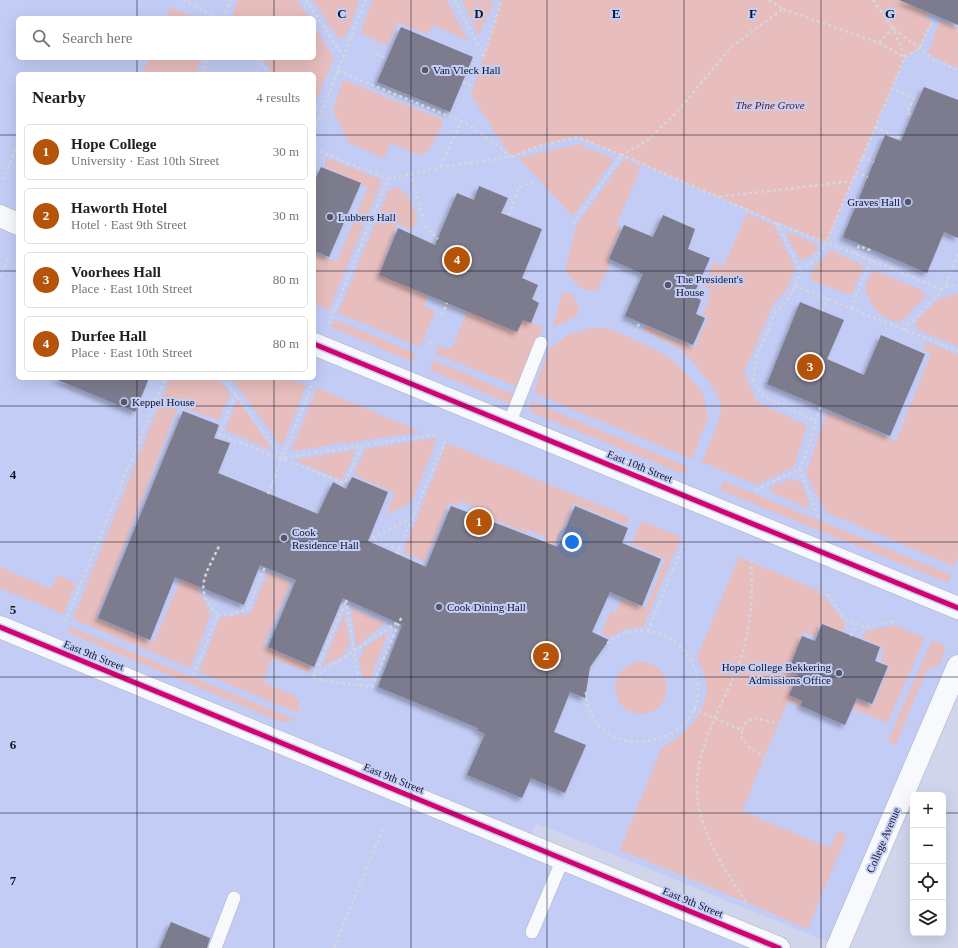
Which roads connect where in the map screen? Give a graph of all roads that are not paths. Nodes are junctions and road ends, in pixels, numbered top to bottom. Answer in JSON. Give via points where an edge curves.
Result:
{"nodes":[{"id":1,"x":0,"y":216,"type":"edge"},
{"id":2,"x":16,"y":223,"type":"edge"},
{"id":3,"x":541,"y":343,"type":"dead end"},
{"id":4,"x":317,"y":345,"type":"edge"},
{"id":5,"x":508,"y":424,"type":"junction"},
{"id":6,"x":958,"y":608,"type":"edge"},
{"id":7,"x":0,"y":627,"type":"edge"},
{"id":8,"x":958,"y":666,"type":"edge"},
{"id":9,"x":563,"y":859,"type":"junction"},
{"id":10,"x":234,"y":898,"type":"dead end"},
{"id":11,"x":532,"y":932,"type":"dead end"},
{"id":12,"x":215,"y":948,"type":"edge"},
{"id":13,"x":779,"y":948,"type":"edge"},
{"id":14,"x":837,"y":948,"type":"edge"}],
"edges":[{"from":1,"to":2,"type":"street"},
{"from":3,"to":5,"type":"lane"},
{"from":4,"to":5,"type":"street","name":"East 10th Street"},
{"from":5,"to":6,"type":"street","name":"East 10th Street"},
{"from":7,"to":9,"type":"street","name":"East 9th Street"},
{"from":8,"to":14,"type":"street","name":"College Avenue"},
{"from":9,"to":11,"type":"lane"},
{"from":9,"to":13,"type":"street","name":"East 9th Street"},
{"from":10,"to":12,"type":"lane"}]}
